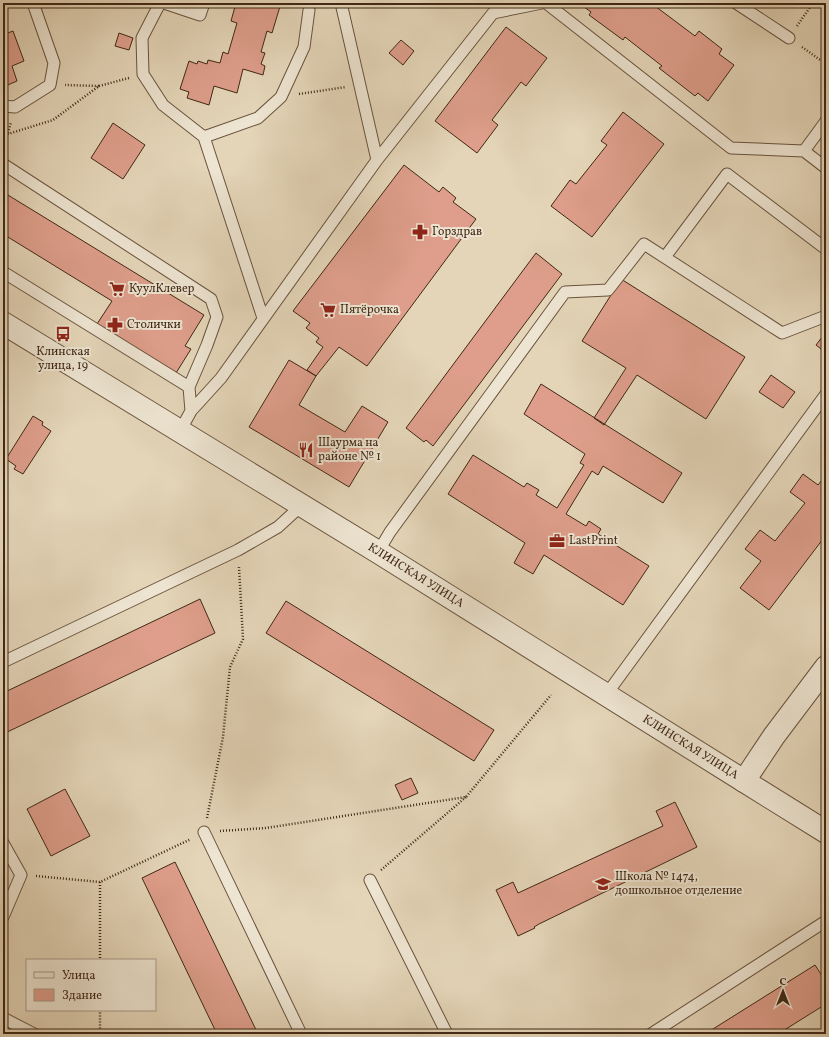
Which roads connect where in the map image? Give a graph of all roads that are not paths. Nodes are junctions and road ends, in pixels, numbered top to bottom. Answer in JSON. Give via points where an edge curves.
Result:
{"nodes":[{"id":1,"x":33,"y":3,"type":"edge"},
{"id":2,"x":160,"y":3,"type":"edge"},
{"id":3,"x":164,"y":3,"type":"edge"},
{"id":4,"x":204,"y":3,"type":"edge"},
{"id":5,"x":341,"y":3,"type":"edge"},
{"id":6,"x":542,"y":3,"type":"edge"},
{"id":7,"x":546,"y":3,"type":"edge"},
{"id":8,"x":736,"y":3,"type":"edge"},
{"id":9,"x":309,"y":10,"type":"dead end"},
{"id":10,"x":789,"y":38,"type":"road end"},
{"id":11,"x":3,"y":106,"type":"edge"},
{"id":12,"x":826,"y":121,"type":"edge"},
{"id":13,"x":204,"y":137,"type":"junction"},
{"id":14,"x":804,"y":151,"type":"junction"},
{"id":15,"x":377,"y":160,"type":"junction"},
{"id":16,"x":3,"y":164,"type":"edge"},
{"id":17,"x":826,"y":168,"type":"edge"},
{"id":18,"x":826,"y":249,"type":"edge"},
{"id":19,"x":664,"y":257,"type":"junction"},
{"id":20,"x":3,"y":272,"type":"edge"},
{"id":21,"x":826,"y":316,"type":"edge"},
{"id":22,"x":263,"y":318,"type":"junction"},
{"id":23,"x":3,"y":323,"type":"edge"},
{"id":24,"x":189,"y":387,"type":"junction"},
{"id":25,"x":826,"y":394,"type":"edge"},
{"id":26,"x":191,"y":411,"type":"junction"},
{"id":27,"x":180,"y":431,"type":"junction"},
{"id":28,"x":302,"y":505,"type":"junction"},
{"id":29,"x":378,"y":552,"type":"junction"},
{"id":30,"x":3,"y":662,"type":"edge"},
{"id":31,"x":826,"y":667,"type":"edge"},
{"id":32,"x":606,"y":695,"type":"junction"},
{"id":33,"x":744,"y":781,"type":"junction"},
{"id":34,"x":204,"y":832,"type":"road end"},
{"id":35,"x":826,"y":832,"type":"edge"},
{"id":36,"x":3,"y":843,"type":"edge"},
{"id":37,"x":370,"y":880,"type":"road end"},
{"id":38,"x":3,"y":917,"type":"edge"},
{"id":39,"x":826,"y":921,"type":"edge"},
{"id":40,"x":3,"y":1018,"type":"edge"},
{"id":41,"x":34,"y":1034,"type":"edge"},
{"id":42,"x":301,"y":1034,"type":"edge"},
{"id":43,"x":447,"y":1034,"type":"edge"},
{"id":44,"x":651,"y":1034,"type":"edge"}],
"edges":[{"from":1,"to":11,"type":"lane","via":[[54,63],[50,85],[15,107]]},
{"from":2,"to":13,"type":"lane","via":[[142,38],[143,74],[164,105]]},
{"from":3,"to":4,"type":"lane","via":[[200,15]]},
{"from":5,"to":15,"type":"lane"},
{"from":6,"to":15,"type":"lane","via":[[493,13]]},
{"from":7,"to":14,"type":"lane","via":[[731,148]]},
{"from":8,"to":10,"type":"lane"},
{"from":9,"to":13,"type":"lane","via":[[304,47],[281,97],[258,118]]},
{"from":12,"to":14,"type":"lane"},
{"from":13,"to":22,"type":"lane"},
{"from":14,"to":17,"type":"lane"},
{"from":15,"to":22,"type":"lane"},
{"from":16,"to":24,"type":"lane","via":[[211,299],[217,318]]},
{"from":18,"to":19,"type":"lane","via":[[727,174]]},
{"from":19,"to":21,"type":"lane","via":[[782,334]]},
{"from":19,"to":29,"type":"lane","via":[[644,244],[608,290],[565,292]]},
{"from":20,"to":24,"type":"lane"},
{"from":22,"to":26,"type":"lane","via":[[221,378]]},
{"from":23,"to":27,"type":"street","name":"КЛИНСКАЯ УЛИЦА"},
{"from":24,"to":26,"type":"lane"},
{"from":25,"to":32,"type":"lane"},
{"from":26,"to":27,"type":"lane"},
{"from":27,"to":28,"type":"street","name":"КЛИНСКАЯ УЛИЦА"},
{"from":28,"to":29,"type":"street","name":"КЛИНСКАЯ УЛИЦА"},
{"from":28,"to":30,"type":"lane","via":[[278,527],[238,550]]},
{"from":29,"to":32,"type":"street","name":"КЛИНСКАЯ УЛИЦА"},
{"from":31,"to":33,"type":"street"},
{"from":32,"to":33,"type":"street","name":"КЛИНСКАЯ УЛИЦА"},
{"from":33,"to":35,"type":"street","name":"КЛИНСКАЯ УЛИЦА"},
{"from":34,"to":42,"type":"lane"},
{"from":36,"to":38,"type":"lane","via":[[21,875]]},
{"from":37,"to":43,"type":"lane"},
{"from":39,"to":44,"type":"lane"},
{"from":40,"to":41,"type":"lane"}]}
